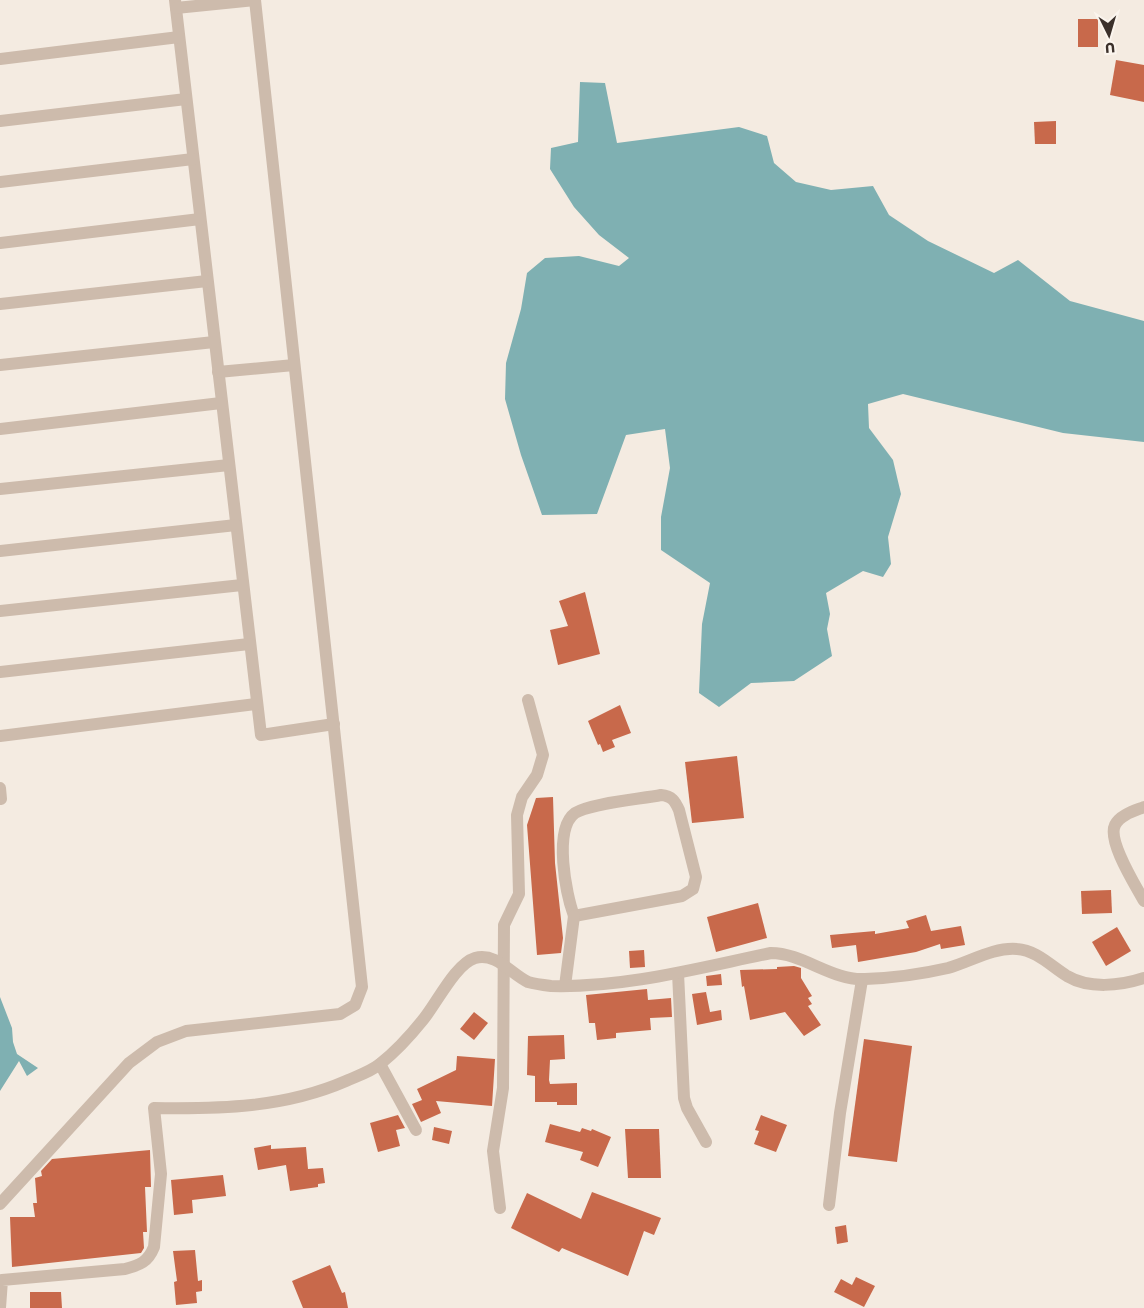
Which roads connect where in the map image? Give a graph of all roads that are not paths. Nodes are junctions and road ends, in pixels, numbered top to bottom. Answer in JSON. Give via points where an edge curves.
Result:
{"nodes":[{"id":1,"x":255,"y":0,"type":"edge"},
{"id":2,"x":175,"y":4,"type":"edge"},
{"id":3,"x":179,"y":37,"type":"junction"},
{"id":4,"x":0,"y":59,"type":"edge"},
{"id":5,"x":186,"y":99,"type":"junction"},
{"id":6,"x":0,"y":121,"type":"edge"},
{"id":7,"x":193,"y":159,"type":"junction"},
{"id":8,"x":0,"y":182,"type":"edge"},
{"id":9,"x":200,"y":219,"type":"junction"},
{"id":10,"x":0,"y":243,"type":"edge"},
{"id":11,"x":207,"y":281,"type":"junction"},
{"id":12,"x":0,"y":304,"type":"edge"},
{"id":13,"x":214,"y":342,"type":"junction"},
{"id":14,"x":0,"y":365,"type":"edge"},
{"id":15,"x":294,"y":365,"type":"junction"},
{"id":16,"x":218,"y":372,"type":"junction"},
{"id":17,"x":221,"y":402,"type":"junction"},
{"id":18,"x":0,"y":429,"type":"edge"},
{"id":19,"x":229,"y":466,"type":"junction"},
{"id":20,"x":0,"y":489,"type":"edge"},
{"id":21,"x":236,"y":525,"type":"junction"},
{"id":22,"x":0,"y":551,"type":"edge"},
{"id":23,"x":242,"y":585,"type":"junction"},
{"id":24,"x":0,"y":611,"type":"edge"},
{"id":25,"x":249,"y":644,"type":"junction"},
{"id":26,"x":0,"y":672,"type":"edge"},
{"id":27,"x":528,"y":700,"type":"dead end"},
{"id":28,"x":256,"y":704,"type":"junction"},
{"id":29,"x":334,"y":724,"type":"junction"},
{"id":30,"x":0,"y":736,"type":"edge"},
{"id":31,"x":1144,"y":807,"type":"edge"},
{"id":32,"x":1144,"y":901,"type":"edge"},
{"id":33,"x":574,"y":916,"type":"junction"},
{"id":34,"x":503,"y":965,"type":"junction"},
{"id":35,"x":678,"y":973,"type":"junction"},
{"id":36,"x":1144,"y":978,"type":"edge"},
{"id":37,"x":862,"y":980,"type":"junction"},
{"id":38,"x":565,"y":986,"type":"junction"},
{"id":39,"x":380,"y":1064,"type":"junction"},
{"id":40,"x":416,"y":1130,"type":"dead end"},
{"id":41,"x":706,"y":1142,"type":"dead end"},
{"id":42,"x":0,"y":1204,"type":"edge"},
{"id":43,"x":830,"y":1206,"type":"dead end"},
{"id":44,"x":500,"y":1208,"type":"dead end"},
{"id":45,"x":0,"y":1308,"type":"edge"}],
"edges":[{"from":1,"to":2,"type":"street"},
{"from":1,"to":15,"type":"street"},
{"from":2,"to":3,"type":"street"},
{"from":3,"to":4,"type":"street"},
{"from":3,"to":5,"type":"street"},
{"from":5,"to":6,"type":"street"},
{"from":5,"to":7,"type":"street"},
{"from":7,"to":8,"type":"street"},
{"from":7,"to":9,"type":"street"},
{"from":9,"to":10,"type":"street"},
{"from":9,"to":11,"type":"street"},
{"from":11,"to":12,"type":"street"},
{"from":11,"to":13,"type":"street"},
{"from":13,"to":14,"type":"street"},
{"from":13,"to":16,"type":"street"},
{"from":15,"to":16,"type":"street"},
{"from":15,"to":29,"type":"street"},
{"from":16,"to":17,"type":"street"},
{"from":17,"to":18,"type":"street"},
{"from":17,"to":19,"type":"street"},
{"from":19,"to":20,"type":"street"},
{"from":19,"to":21,"type":"street"},
{"from":21,"to":22,"type":"street"},
{"from":21,"to":23,"type":"street"},
{"from":23,"to":24,"type":"street"},
{"from":23,"to":25,"type":"street"},
{"from":25,"to":26,"type":"street"},
{"from":25,"to":28,"type":"street"},
{"from":27,"to":34,"type":"street","via":[[543,755],[517,815],[519,894],[504,925]]},
{"from":28,"to":29,"type":"street","via":[[261,735]]},
{"from":28,"to":30,"type":"street"},
{"from":29,"to":42,"type":"street","via":[[362,987],[355,1005],[340,1014],[186,1031],[156,1042],[129,1063]]},
{"from":31,"to":32,"type":"street","via":[[1121,818],[1113,835]]},
{"from":33,"to":33,"type":"street","via":[[565,878],[563,845],[571,817],[587,808],[661,795],[675,801],[692,853],[696,877],[692,889],[682,896]]},
{"from":33,"to":38,"type":"street"},
{"from":34,"to":38,"type":"street","via":[[528,982]]},
{"from":34,"to":39,"type":"street","via":[[485,957],[470,960],[452,978],[422,1022]]},
{"from":34,"to":44,"type":"street","via":[[503,1088],[493,1151]]},
{"from":35,"to":37,"type":"street","via":[[777,953]]},
{"from":35,"to":38,"type":"street","via":[[605,984]]},
{"from":35,"to":41,"type":"street","via":[[684,1098],[690,1116]]},
{"from":36,"to":37,"type":"street","via":[[1117,984],[1084,983],[1034,954],[1008,949],[946,968]]},
{"from":37,"to":43,"type":"street","via":[[841,1104]]},
{"from":39,"to":40,"type":"street"},
{"from":39,"to":45,"type":"street","via":[[329,1088],[281,1101],[241,1108],[154,1108],[162,1174],[150,1258],[125,1269],[2,1280]]}]}
